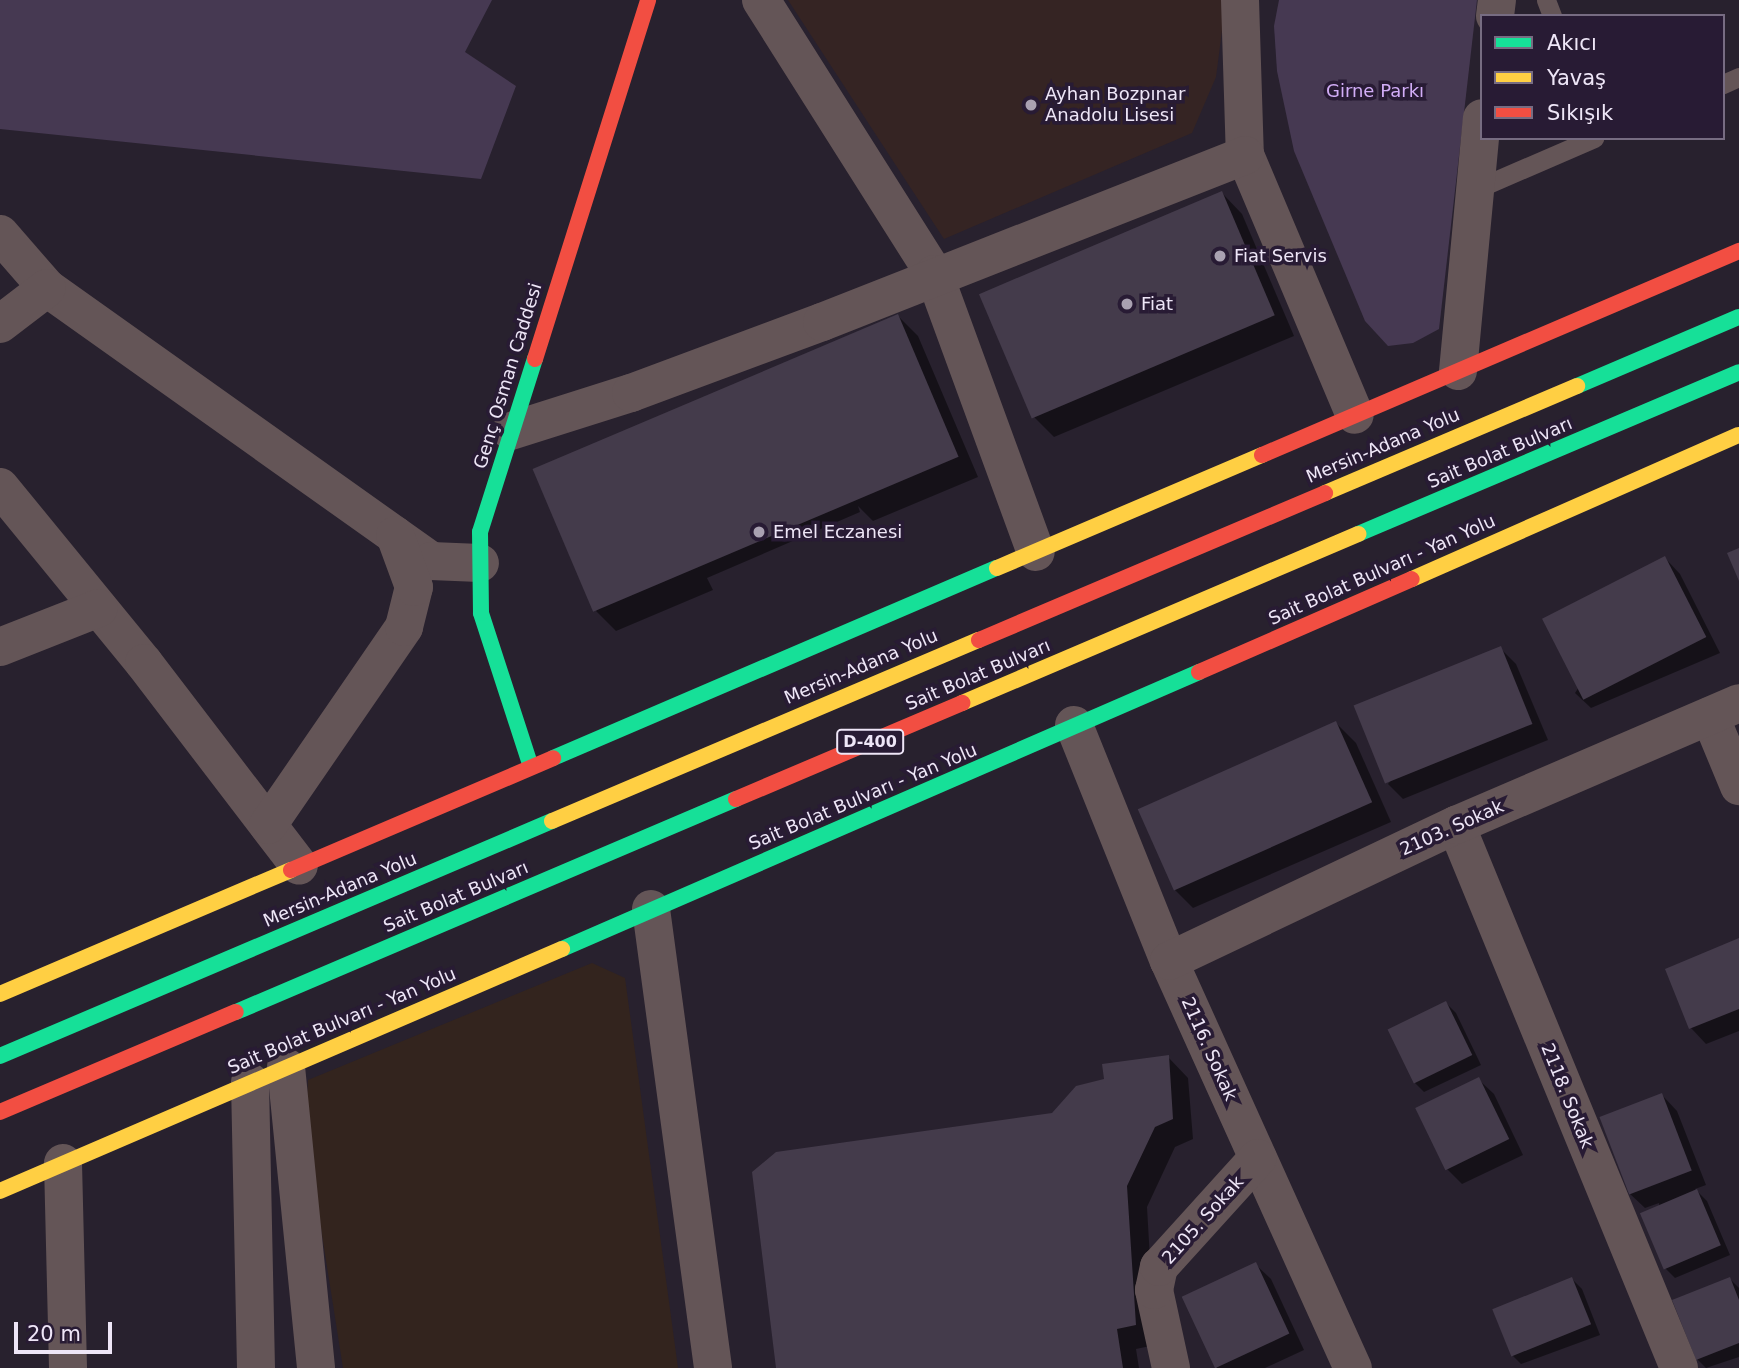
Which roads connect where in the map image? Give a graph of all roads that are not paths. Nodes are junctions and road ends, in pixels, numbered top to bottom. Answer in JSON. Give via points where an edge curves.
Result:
{"nodes":[{"id":1,"x":648,"y":0,"type":"edge"},
{"id":2,"x":761,"y":0,"type":"edge"},
{"id":3,"x":1240,"y":0,"type":"edge"},
{"id":4,"x":1480,"y":136,"type":"edge"},
{"id":5,"x":1589,"y":140,"type":"edge"},
{"id":6,"x":1245,"y":155,"type":"junction"},
{"id":7,"x":1474,"y":190,"type":"junction"},
{"id":8,"x":0,"y":234,"type":"edge"},
{"id":9,"x":1739,"y":251,"type":"edge"},
{"id":10,"x":934,"y":274,"type":"junction"},
{"id":11,"x":47,"y":288,"type":"junction"},
{"id":12,"x":1739,"y":317,"type":"edge"},
{"id":13,"x":0,"y":324,"type":"edge"},
{"id":14,"x":1458,"y":371,"type":"junction"},
{"id":15,"x":1739,"y":372,"type":"edge"},
{"id":16,"x":1355,"y":415,"type":"junction"},
{"id":17,"x":511,"y":431,"type":"junction"},
{"id":18,"x":1739,"y":435,"type":"edge"},
{"id":19,"x":0,"y":487,"type":"edge"},
{"id":20,"x":395,"y":535,"type":"junction"},
{"id":21,"x":1036,"y":552,"type":"junction"},
{"id":22,"x":480,"y":563,"type":"junction"},
{"id":23,"x":99,"y":607,"type":"junction"},
{"id":24,"x":0,"y":647,"type":"edge"},
{"id":25,"x":1725,"y":710,"type":"edge"},
{"id":26,"x":1074,"y":725,"type":"junction"},
{"id":27,"x":531,"y":767,"type":"junction"},
{"id":28,"x":1739,"y":786,"type":"edge"},
{"id":29,"x":268,"y":825,"type":"junction"},
{"id":30,"x":1456,"y":825,"type":"junction"},
{"id":31,"x":299,"y":866,"type":"junction"},
{"id":32,"x":651,"y":909,"type":"junction"},
{"id":33,"x":1169,"y":961,"type":"junction"},
{"id":34,"x":0,"y":994,"type":"edge"},
{"id":35,"x":0,"y":1056,"type":"edge"},
{"id":36,"x":286,"y":1067,"type":"junction"},
{"id":37,"x":250,"y":1082,"type":"junction"},
{"id":38,"x":0,"y":1112,"type":"edge"},
{"id":39,"x":1258,"y":1158,"type":"junction"},
{"id":40,"x":63,"y":1163,"type":"junction"},
{"id":41,"x":0,"y":1191,"type":"edge"},
{"id":42,"x":68,"y":1368,"type":"edge"},
{"id":43,"x":256,"y":1368,"type":"edge"},
{"id":44,"x":316,"y":1368,"type":"edge"},
{"id":45,"x":713,"y":1368,"type":"edge"},
{"id":46,"x":1171,"y":1368,"type":"edge"},
{"id":47,"x":1353,"y":1368,"type":"edge"},
{"id":48,"x":1679,"y":1368,"type":"edge"}],
"edges":[{"from":1,"to":17,"type":"main road","name":"Genç Osman Caddesi"},
{"from":2,"to":10,"type":"street"},
{"from":3,"to":6,"type":"street"},
{"from":4,"to":7,"type":"street"},
{"from":5,"to":7,"type":"lane"},
{"from":6,"to":10,"type":"street"},
{"from":6,"to":16,"type":"street"},
{"from":7,"to":14,"type":"street"},
{"from":8,"to":11,"type":"street"},
{"from":9,"to":14,"type":"main road"},
{"from":10,"to":17,"type":"street","via":[[822,322],[631,393]]},
{"from":10,"to":21,"type":"street"},
{"from":11,"to":13,"type":"street"},
{"from":11,"to":20,"type":"street"},
{"from":12,"to":35,"type":"main road","name":"Mersin-Adana Yolu"},
{"from":14,"to":16,"type":"main road"},
{"from":15,"to":38,"type":"main road","name":"Sait Bolat Bulvarı","number":"D-400"},
{"from":16,"to":21,"type":"main road"},
{"from":17,"to":22,"type":"main road","name":"Genç Osman Caddesi","via":[[480,532]]},
{"from":18,"to":26,"type":"main road","name":"Sait Bolat Bulvarı - Yan Yolu"},
{"from":19,"to":23,"type":"street"},
{"from":20,"to":22,"type":"street","via":[[432,561]]},
{"from":20,"to":29,"type":"street","via":[[414,587],[404,626]]},
{"from":21,"to":27,"type":"main road"},
{"from":22,"to":27,"type":"main road","name":"Genç Osman Caddesi","via":[[481,613]]},
{"from":23,"to":24,"type":"street"},
{"from":23,"to":29,"type":"street"},
{"from":25,"to":28,"type":"street"},
{"from":25,"to":30,"type":"street","name":"2103. Sokak"},
{"from":26,"to":32,"type":"main road","name":"Sait Bolat Bulvarı - Yan Yolu"},
{"from":26,"to":33,"type":"street","name":"2116. Sokak"},
{"from":27,"to":31,"type":"main road"},
{"from":29,"to":31,"type":"street"},
{"from":30,"to":33,"type":"street","name":"2103. Sokak"},
{"from":30,"to":48,"type":"street","name":"2118. Sokak"},
{"from":31,"to":34,"type":"main road"},
{"from":32,"to":36,"type":"main road","name":"Sait Bolat Bulvarı - Yan Yolu"},
{"from":32,"to":45,"type":"street"},
{"from":33,"to":39,"type":"street","name":"2116. Sokak"},
{"from":36,"to":37,"type":"main road","name":"Sait Bolat Bulvarı - Yan Yolu"},
{"from":36,"to":44,"type":"street"},
{"from":37,"to":40,"type":"main road","name":"Sait Bolat Bulvarı - Yan Yolu"},
{"from":37,"to":43,"type":"street"},
{"from":39,"to":46,"type":"street","name":"2105. Sokak","via":[[1159,1267],[1154,1290]]},
{"from":39,"to":47,"type":"street","name":"2116. Sokak"},
{"from":40,"to":41,"type":"main road","name":"Sait Bolat Bulvarı - Yan Yolu"},
{"from":40,"to":42,"type":"street"}]}
